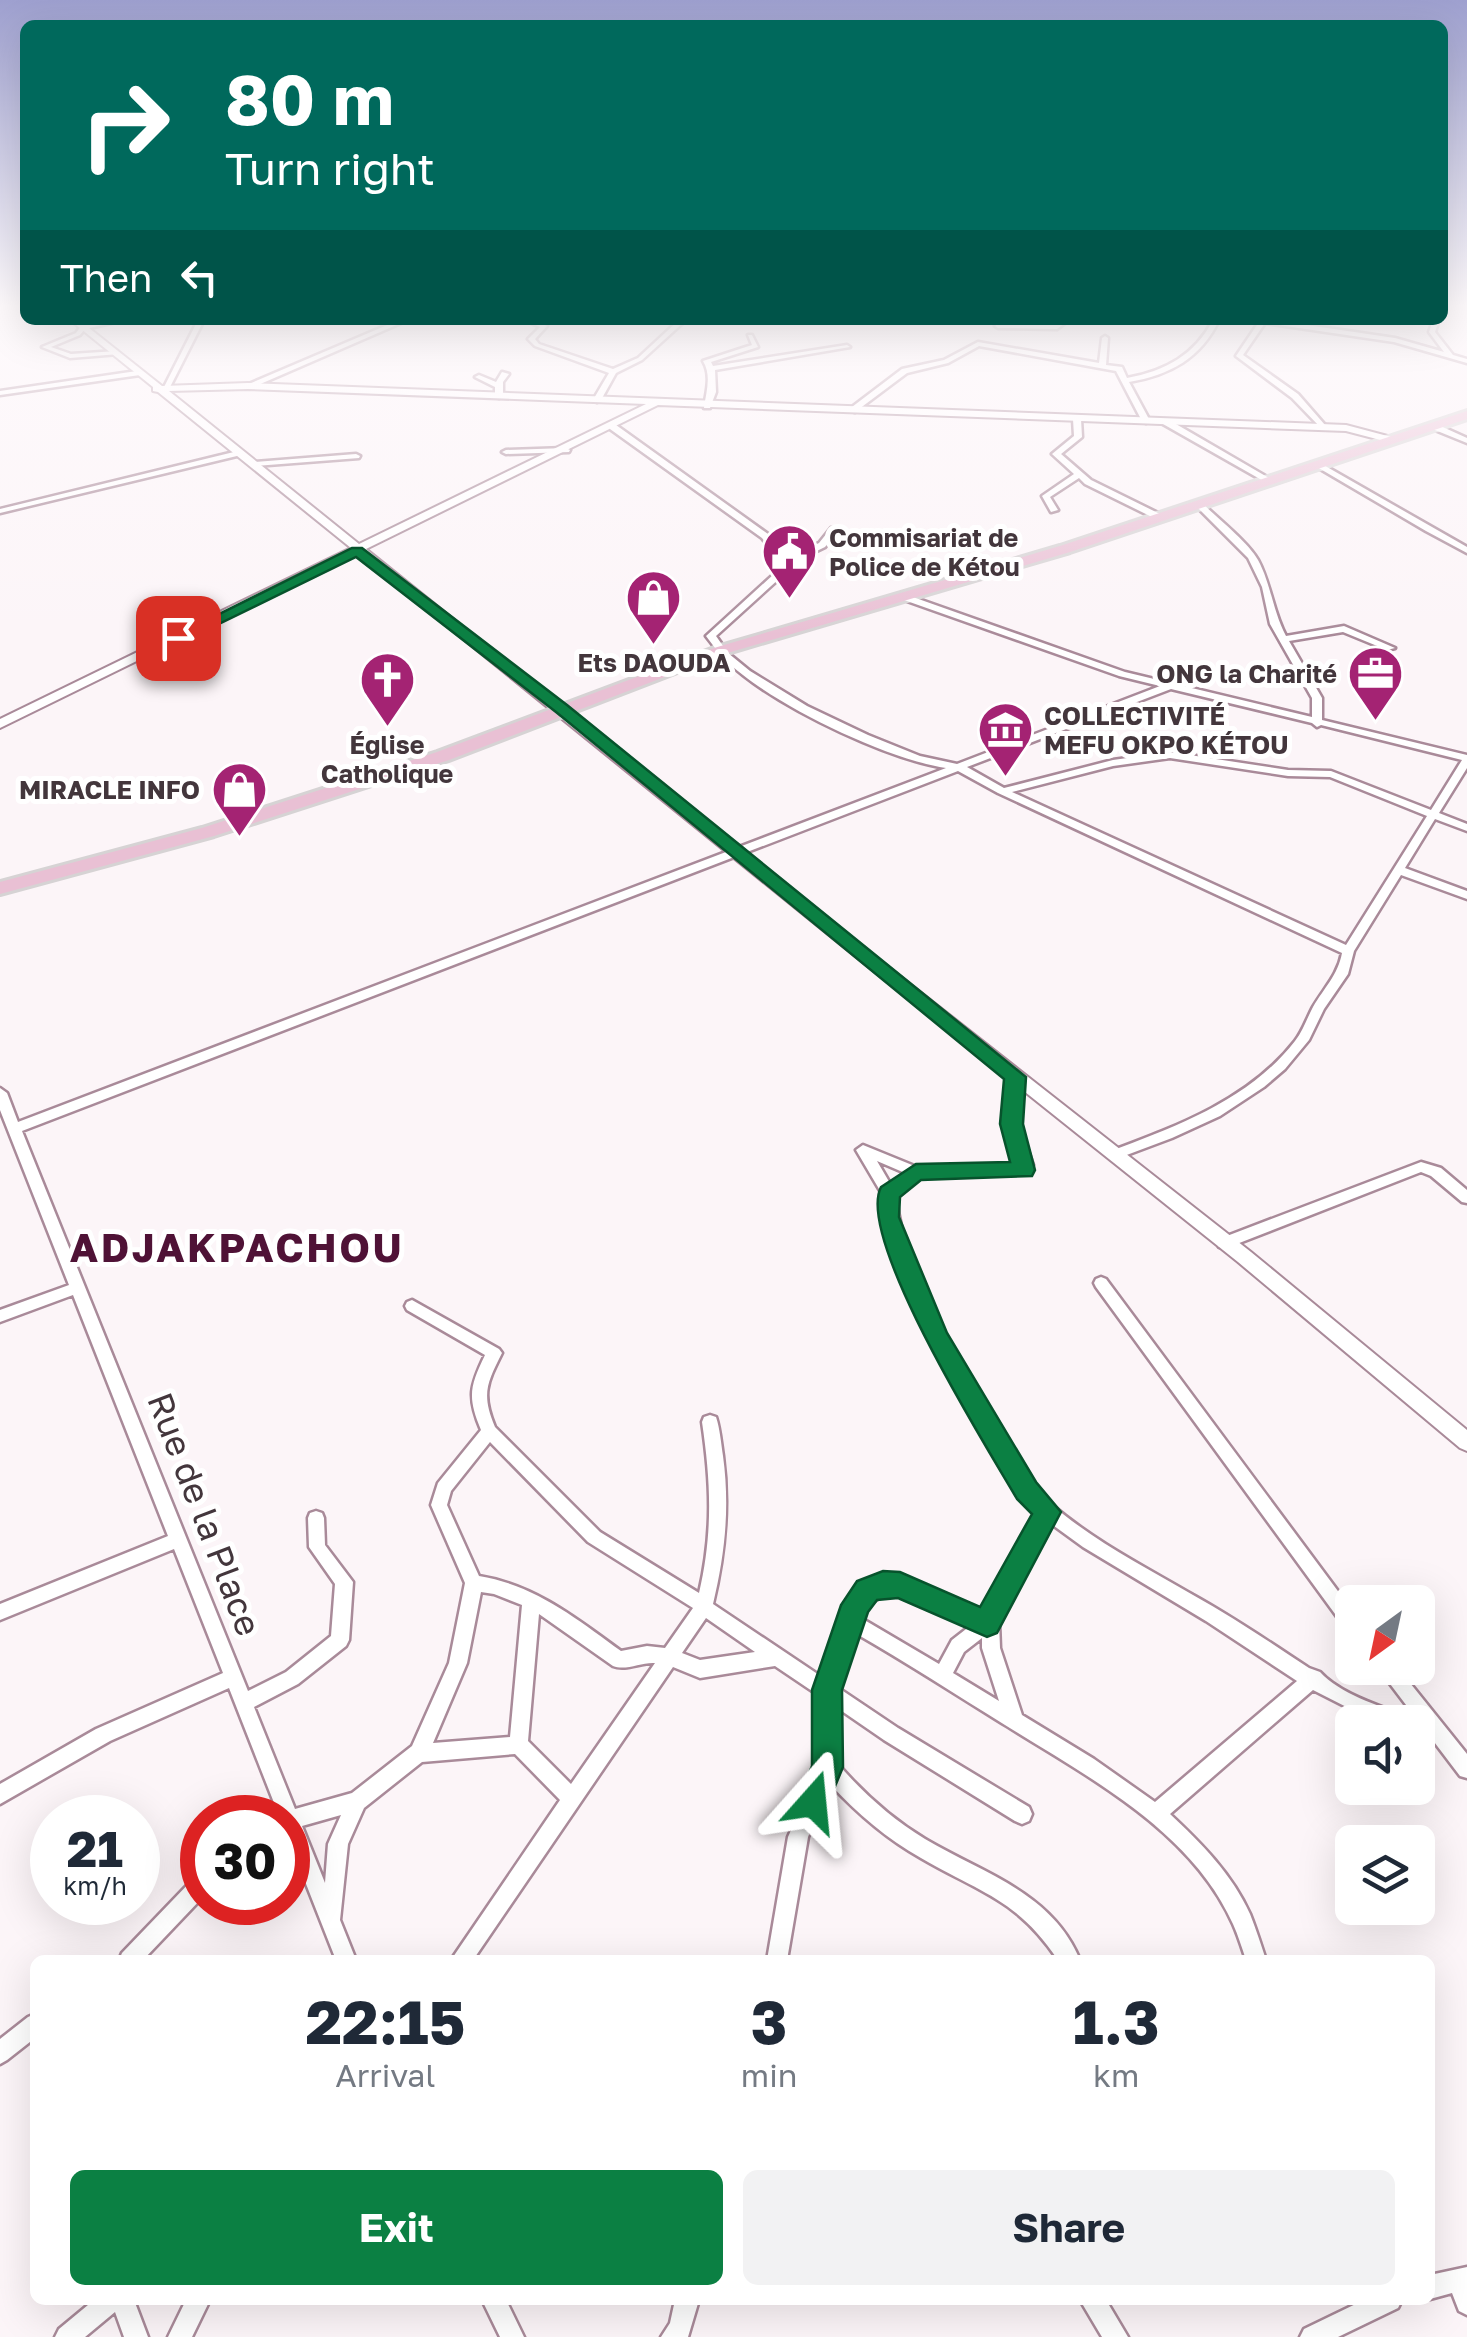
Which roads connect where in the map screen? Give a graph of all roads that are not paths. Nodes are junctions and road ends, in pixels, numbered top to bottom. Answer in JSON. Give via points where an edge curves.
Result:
{"nodes":[{"id":1,"x":194,"y":417,"type":"edge"},
{"id":2,"x":631,"y":417,"type":"edge"},
{"id":3,"x":1029,"y":417,"type":"edge"},
{"id":4,"x":1143,"y":417,"type":"edge"},
{"id":5,"x":1313,"y":417,"type":"edge"},
{"id":6,"x":1461,"y":417,"type":"edge"},
{"id":7,"x":1078,"y":419,"type":"junction"},
{"id":8,"x":1146,"y":422,"type":"junction"},
{"id":9,"x":1166,"y":422,"type":"junction"},
{"id":10,"x":1433,"y":426,"type":"junction"},
{"id":11,"x":613,"y":427,"type":"junction"},
{"id":12,"x":1322,"y":428,"type":"junction"},
{"id":13,"x":1392,"y":440,"type":"junction"},
{"id":14,"x":1467,"y":441,"type":"edge"},
{"id":15,"x":566,"y":450,"type":"junction"},
{"id":16,"x":506,"y":452,"type":"dead end"},
{"id":17,"x":238,"y":453,"type":"junction"},
{"id":18,"x":356,"y":456,"type":"dead end"},
{"id":19,"x":255,"y":464,"type":"junction"},
{"id":20,"x":1320,"y":465,"type":"junction"},
{"id":21,"x":1080,"y":474,"type":"junction"},
{"id":22,"x":1270,"y":481,"type":"junction"},
{"id":23,"x":1198,"y":504,"type":"junction"},
{"id":24,"x":1054,"y":510,"type":"dead end"},
{"id":25,"x":0,"y":511,"type":"edge"},
{"id":26,"x":1159,"y":516,"type":"junction"},
{"id":27,"x":834,"y":530,"type":"dead end"},
{"id":28,"x":1467,"y":550,"type":"edge"},
{"id":29,"x":357,"y":551,"type":"junction"},
{"id":30,"x":786,"y":563,"type":"junction"},
{"id":31,"x":906,"y":598,"type":"junction"},
{"id":32,"x":1284,"y":639,"type":"junction"},
{"id":33,"x":1390,"y":648,"type":"dead end"},
{"id":34,"x":719,"y":651,"type":"junction"},
{"id":35,"x":1167,"y":687,"type":"junction"},
{"id":36,"x":562,"y":708,"type":"junction"},
{"id":37,"x":0,"y":724,"type":"edge"},
{"id":38,"x":1316,"y":724,"type":"junction"},
{"id":39,"x":1467,"y":745,"type":"edge"},
{"id":40,"x":1450,"y":754,"type":"junction"},
{"id":41,"x":1467,"y":759,"type":"edge"},
{"id":42,"x":920,"y":760,"type":"junction"},
{"id":43,"x":959,"y":767,"type":"junction"},
{"id":44,"x":938,"y":776,"type":"junction"},
{"id":45,"x":1002,"y":792,"type":"junction"},
{"id":46,"x":1433,"y":812,"type":"junction"},
{"id":47,"x":1467,"y":828,"type":"edge"},
{"id":48,"x":736,"y":854,"type":"junction"},
{"id":49,"x":1402,"y":871,"type":"junction"},
{"id":50,"x":0,"y":888,"type":"edge"},
{"id":51,"x":1467,"y":895,"type":"edge"},
{"id":52,"x":1348,"y":951,"type":"junction"},
{"id":53,"x":1015,"y":1077,"type":"junction"},
{"id":54,"x":0,"y":1093,"type":"edge"},
{"id":55,"x":15,"y":1128,"type":"junction"},
{"id":56,"x":1116,"y":1154,"type":"junction"},
{"id":57,"x":916,"y":1172,"type":"junction"},
{"id":58,"x":889,"y":1194,"type":"junction"},
{"id":59,"x":1467,"y":1198,"type":"edge"},
{"id":60,"x":1224,"y":1243,"type":"junction"},
{"id":61,"x":1100,"y":1283,"type":"dead end"},
{"id":62,"x":77,"y":1288,"type":"junction"},
{"id":63,"x":412,"y":1306,"type":"dead end"},
{"id":64,"x":0,"y":1316,"type":"edge"},
{"id":65,"x":710,"y":1422,"type":"dead end"},
{"id":66,"x":489,"y":1431,"type":"junction"},
{"id":67,"x":1467,"y":1442,"type":"edge"},
{"id":68,"x":1047,"y":1512,"type":"junction"},
{"id":69,"x":316,"y":1518,"type":"dead end"},
{"id":70,"x":177,"y":1540,"type":"junction"},
{"id":71,"x":474,"y":1582,"type":"junction"},
{"id":72,"x":1335,"y":1599,"type":"edge"},
{"id":73,"x":532,"y":1600,"type":"junction"},
{"id":74,"x":700,"y":1604,"type":"junction"},
{"id":75,"x":0,"y":1612,"type":"edge"},
{"id":76,"x":850,"y":1621,"type":"junction"},
{"id":77,"x":986,"y":1623,"type":"junction"},
{"id":78,"x":670,"y":1656,"type":"junction"},
{"id":79,"x":777,"y":1658,"type":"junction"},
{"id":80,"x":942,"y":1676,"type":"junction"},
{"id":81,"x":232,"y":1678,"type":"junction"},
{"id":82,"x":1314,"y":1678,"type":"junction"},
{"id":83,"x":1400,"y":1685,"type":"edge"},
{"id":84,"x":827,"y":1690,"type":"junction"},
{"id":85,"x":244,"y":1703,"type":"junction"},
{"id":86,"x":1366,"y":1705,"type":"edge"},
{"id":87,"x":1014,"y":1720,"type":"junction"},
{"id":88,"x":1435,"y":1734,"type":"edge"},
{"id":89,"x":1439,"y":1736,"type":"junction"},
{"id":90,"x":518,"y":1745,"type":"junction"},
{"id":91,"x":419,"y":1752,"type":"junction"},
{"id":92,"x":828,"y":1767,"type":"junction"},
{"id":93,"x":1467,"y":1770,"type":"edge"},
{"id":94,"x":275,"y":1795,"type":"edge"},
{"id":95,"x":0,"y":1796,"type":"edge"},
{"id":96,"x":570,"y":1798,"type":"junction"},
{"id":97,"x":357,"y":1801,"type":"junction"},
{"id":98,"x":310,"y":1809,"type":"edge"},
{"id":99,"x":1156,"y":1813,"type":"junction"},
{"id":100,"x":1022,"y":1814,"type":"dead end"},
{"id":101,"x":310,"y":1877,"type":"edge"},
{"id":102,"x":180,"y":1907,"type":"edge"},
{"id":103,"x":332,"y":1926,"type":"junction"},
{"id":104,"x":135,"y":1955,"type":"edge"},
{"id":105,"x":344,"y":1955,"type":"edge"},
{"id":106,"x":464,"y":1955,"type":"edge"},
{"id":107,"x":778,"y":1955,"type":"edge"},
{"id":108,"x":1066,"y":1955,"type":"edge"},
{"id":109,"x":1254,"y":1955,"type":"edge"},
{"id":110,"x":30,"y":2027,"type":"edge"},
{"id":111,"x":1,"y":2045,"type":"edge"},
{"id":112,"x":106,"y":2305,"type":"edge"},
{"id":113,"x":124,"y":2305,"type":"edge"},
{"id":114,"x":196,"y":2305,"type":"edge"},
{"id":115,"x":496,"y":2305,"type":"edge"},
{"id":116,"x":686,"y":2305,"type":"edge"},
{"id":117,"x":1095,"y":2305,"type":"edge"},
{"id":118,"x":1379,"y":2305,"type":"edge"},
{"id":119,"x":679,"y":2334,"type":"edge"},
{"id":120,"x":68,"y":2337,"type":"edge"},
{"id":121,"x":136,"y":2337,"type":"edge"},
{"id":122,"x":180,"y":2337,"type":"edge"},
{"id":123,"x":512,"y":2337,"type":"edge"},
{"id":124,"x":1116,"y":2337,"type":"edge"},
{"id":125,"x":1312,"y":2337,"type":"edge"}],
"edges":[{"from":1,"to":17,"type":"street"},
{"from":2,"to":11,"type":"street"},
{"from":3,"to":7,"type":"street"},
{"from":4,"to":8,"type":"street"},
{"from":5,"to":12,"type":"street"},
{"from":6,"to":10,"type":"main road"},
{"from":7,"to":8,"type":"street"},
{"from":7,"to":21,"type":"street","via":[[1078,437],[1056,454]]},
{"from":8,"to":9,"type":"street"},
{"from":9,"to":12,"type":"street"},
{"from":9,"to":22,"type":"street"},
{"from":10,"to":13,"type":"main road"},
{"from":10,"to":14,"type":"street"},
{"from":11,"to":15,"type":"street"},
{"from":11,"to":30,"type":"street","via":[[765,536]]},
{"from":12,"to":13,"type":"street","via":[[1364,430]]},
{"from":13,"to":20,"type":"main road"},
{"from":15,"to":16,"type":"street"},
{"from":15,"to":29,"type":"street"},
{"from":17,"to":19,"type":"street"},
{"from":17,"to":25,"type":"street"},
{"from":18,"to":19,"type":"street"},
{"from":19,"to":29,"type":"street"},
{"from":20,"to":22,"type":"main road"},
{"from":20,"to":28,"type":"street"},
{"from":21,"to":24,"type":"street","via":[[1051,488],[1046,496]]},
{"from":21,"to":26,"type":"street"},
{"from":22,"to":23,"type":"main road"},
{"from":23,"to":26,"type":"main road"},
{"from":23,"to":32,"type":"street","via":[[1252,557]]},
{"from":26,"to":31,"type":"main road"},
{"from":27,"to":30,"type":"street","via":[[822,545]]},
{"from":29,"to":36,"type":"street"},
{"from":29,"to":37,"type":"street"},
{"from":30,"to":34,"type":"street","via":[[711,636]]},
{"from":31,"to":34,"type":"main road"},
{"from":31,"to":35,"type":"street"},
{"from":32,"to":33,"type":"street","via":[[1344,629]]},
{"from":32,"to":38,"type":"street","via":[[1317,698]]},
{"from":34,"to":36,"type":"main road"},
{"from":34,"to":42,"type":"street","via":[[792,702]]},
{"from":35,"to":38,"type":"street"},
{"from":35,"to":43,"type":"street"},
{"from":36,"to":48,"type":"street"},
{"from":36,"to":50,"type":"main road","via":[[443,756],[208,832]]},
{"from":38,"to":40,"type":"street"},
{"from":39,"to":40,"type":"street"},
{"from":40,"to":41,"type":"street"},
{"from":41,"to":46,"type":"street"},
{"from":42,"to":43,"type":"street"},
{"from":42,"to":44,"type":"street"},
{"from":43,"to":44,"type":"street"},
{"from":43,"to":45,"type":"street"},
{"from":44,"to":48,"type":"street"},
{"from":45,"to":46,"type":"street","via":[[1170,755],[1331,774]]},
{"from":45,"to":52,"type":"street"},
{"from":46,"to":47,"type":"street"},
{"from":46,"to":49,"type":"street"},
{"from":48,"to":53,"type":"street"},
{"from":48,"to":55,"type":"street"},
{"from":49,"to":51,"type":"street"},
{"from":49,"to":52,"type":"street"},
{"from":52,"to":56,"type":"street","via":[[1340,982],[1302,1042],[1250,1092],[1211,1118]]},
{"from":53,"to":56,"type":"street"},
{"from":53,"to":57,"type":"street","via":[[1012,1124],[1024,1170]]},
{"from":54,"to":55,"type":"street","name":"Rue de la Place"},
{"from":55,"to":62,"type":"street","name":"Rue de la Place"},
{"from":56,"to":60,"type":"street"},
{"from":57,"to":58,"type":"street"},
{"from":57,"to":58,"type":"street","via":[[863,1150]]},
{"from":58,"to":68,"type":"street","via":[[888,1217],[936,1336],[1027,1490]]},
{"from":59,"to":60,"type":"street","via":[[1421,1167]]},
{"from":60,"to":67,"type":"street"},
{"from":61,"to":72,"type":"street"},
{"from":62,"to":64,"type":"street"},
{"from":62,"to":70,"type":"street","name":"Rue de la Place"},
{"from":63,"to":66,"type":"street","via":[[494,1353],[479,1383]]},
{"from":65,"to":74,"type":"street","via":[[722,1495],[718,1547]]},
{"from":66,"to":71,"type":"street","via":[[444,1488],[439,1505]]},
{"from":66,"to":74,"type":"street","via":[[594,1537]]},
{"from":68,"to":77,"type":"street"},
{"from":68,"to":82,"type":"street"},
{"from":69,"to":85,"type":"street","via":[[318,1547],[344,1582],[340,1640],[292,1678]]},
{"from":70,"to":75,"type":"street"},
{"from":70,"to":81,"type":"street","name":"Rue de la Place"},
{"from":71,"to":73,"type":"street","via":[[502,1585]]},
{"from":71,"to":91,"type":"street","via":[[458,1663]]},
{"from":73,"to":78,"type":"street","via":[[619,1660]]},
{"from":73,"to":90,"type":"street"},
{"from":74,"to":78,"type":"street"},
{"from":74,"to":79,"type":"street"},
{"from":76,"to":77,"type":"street","via":[[867,1591],[883,1584],[900,1585]]},
{"from":76,"to":80,"type":"street"},
{"from":76,"to":84,"type":"street"},
{"from":77,"to":80,"type":"street","via":[[958,1646]]},
{"from":77,"to":87,"type":"street"},
{"from":78,"to":79,"type":"street","via":[[700,1669]]},
{"from":78,"to":96,"type":"street"},
{"from":79,"to":84,"type":"street"},
{"from":80,"to":87,"type":"street"},
{"from":81,"to":85,"type":"street","name":"Rue de la Place"},
{"from":81,"to":95,"type":"street","via":[[103,1735]]},
{"from":82,"to":86,"type":"street"},
{"from":82,"to":99,"type":"street"},
{"from":83,"to":89,"type":"street"},
{"from":84,"to":92,"type":"street"},
{"from":84,"to":100,"type":"street"},
{"from":85,"to":94,"type":"street","name":"Rue de la Place"},
{"from":87,"to":99,"type":"street"},
{"from":88,"to":89,"type":"street"},
{"from":89,"to":93,"type":"street"},
{"from":90,"to":91,"type":"street"},
{"from":90,"to":96,"type":"street"},
{"from":91,"to":97,"type":"street"},
{"from":92,"to":107,"type":"street","via":[[798,1837]]},
{"from":92,"to":108,"type":"street","via":[[895,1830],[983,1877],[1038,1916]]},
{"from":96,"to":106,"type":"street"},
{"from":97,"to":98,"type":"street"},
{"from":97,"to":103,"type":"street","via":[[338,1844]]},
{"from":99,"to":109,"type":"street","via":[[1233,1902]]},
{"from":101,"to":103,"type":"street","name":"Rue de la Place"},
{"from":102,"to":104,"type":"street"},
{"from":103,"to":105,"type":"street","name":"Rue de la Place"},
{"from":110,"to":111,"type":"street"},
{"from":112,"to":120,"type":"street"},
{"from":113,"to":121,"type":"street"},
{"from":114,"to":122,"type":"street"},
{"from":115,"to":123,"type":"street"},
{"from":116,"to":119,"type":"street"},
{"from":117,"to":124,"type":"street"},
{"from":118,"to":125,"type":"street"}]}
